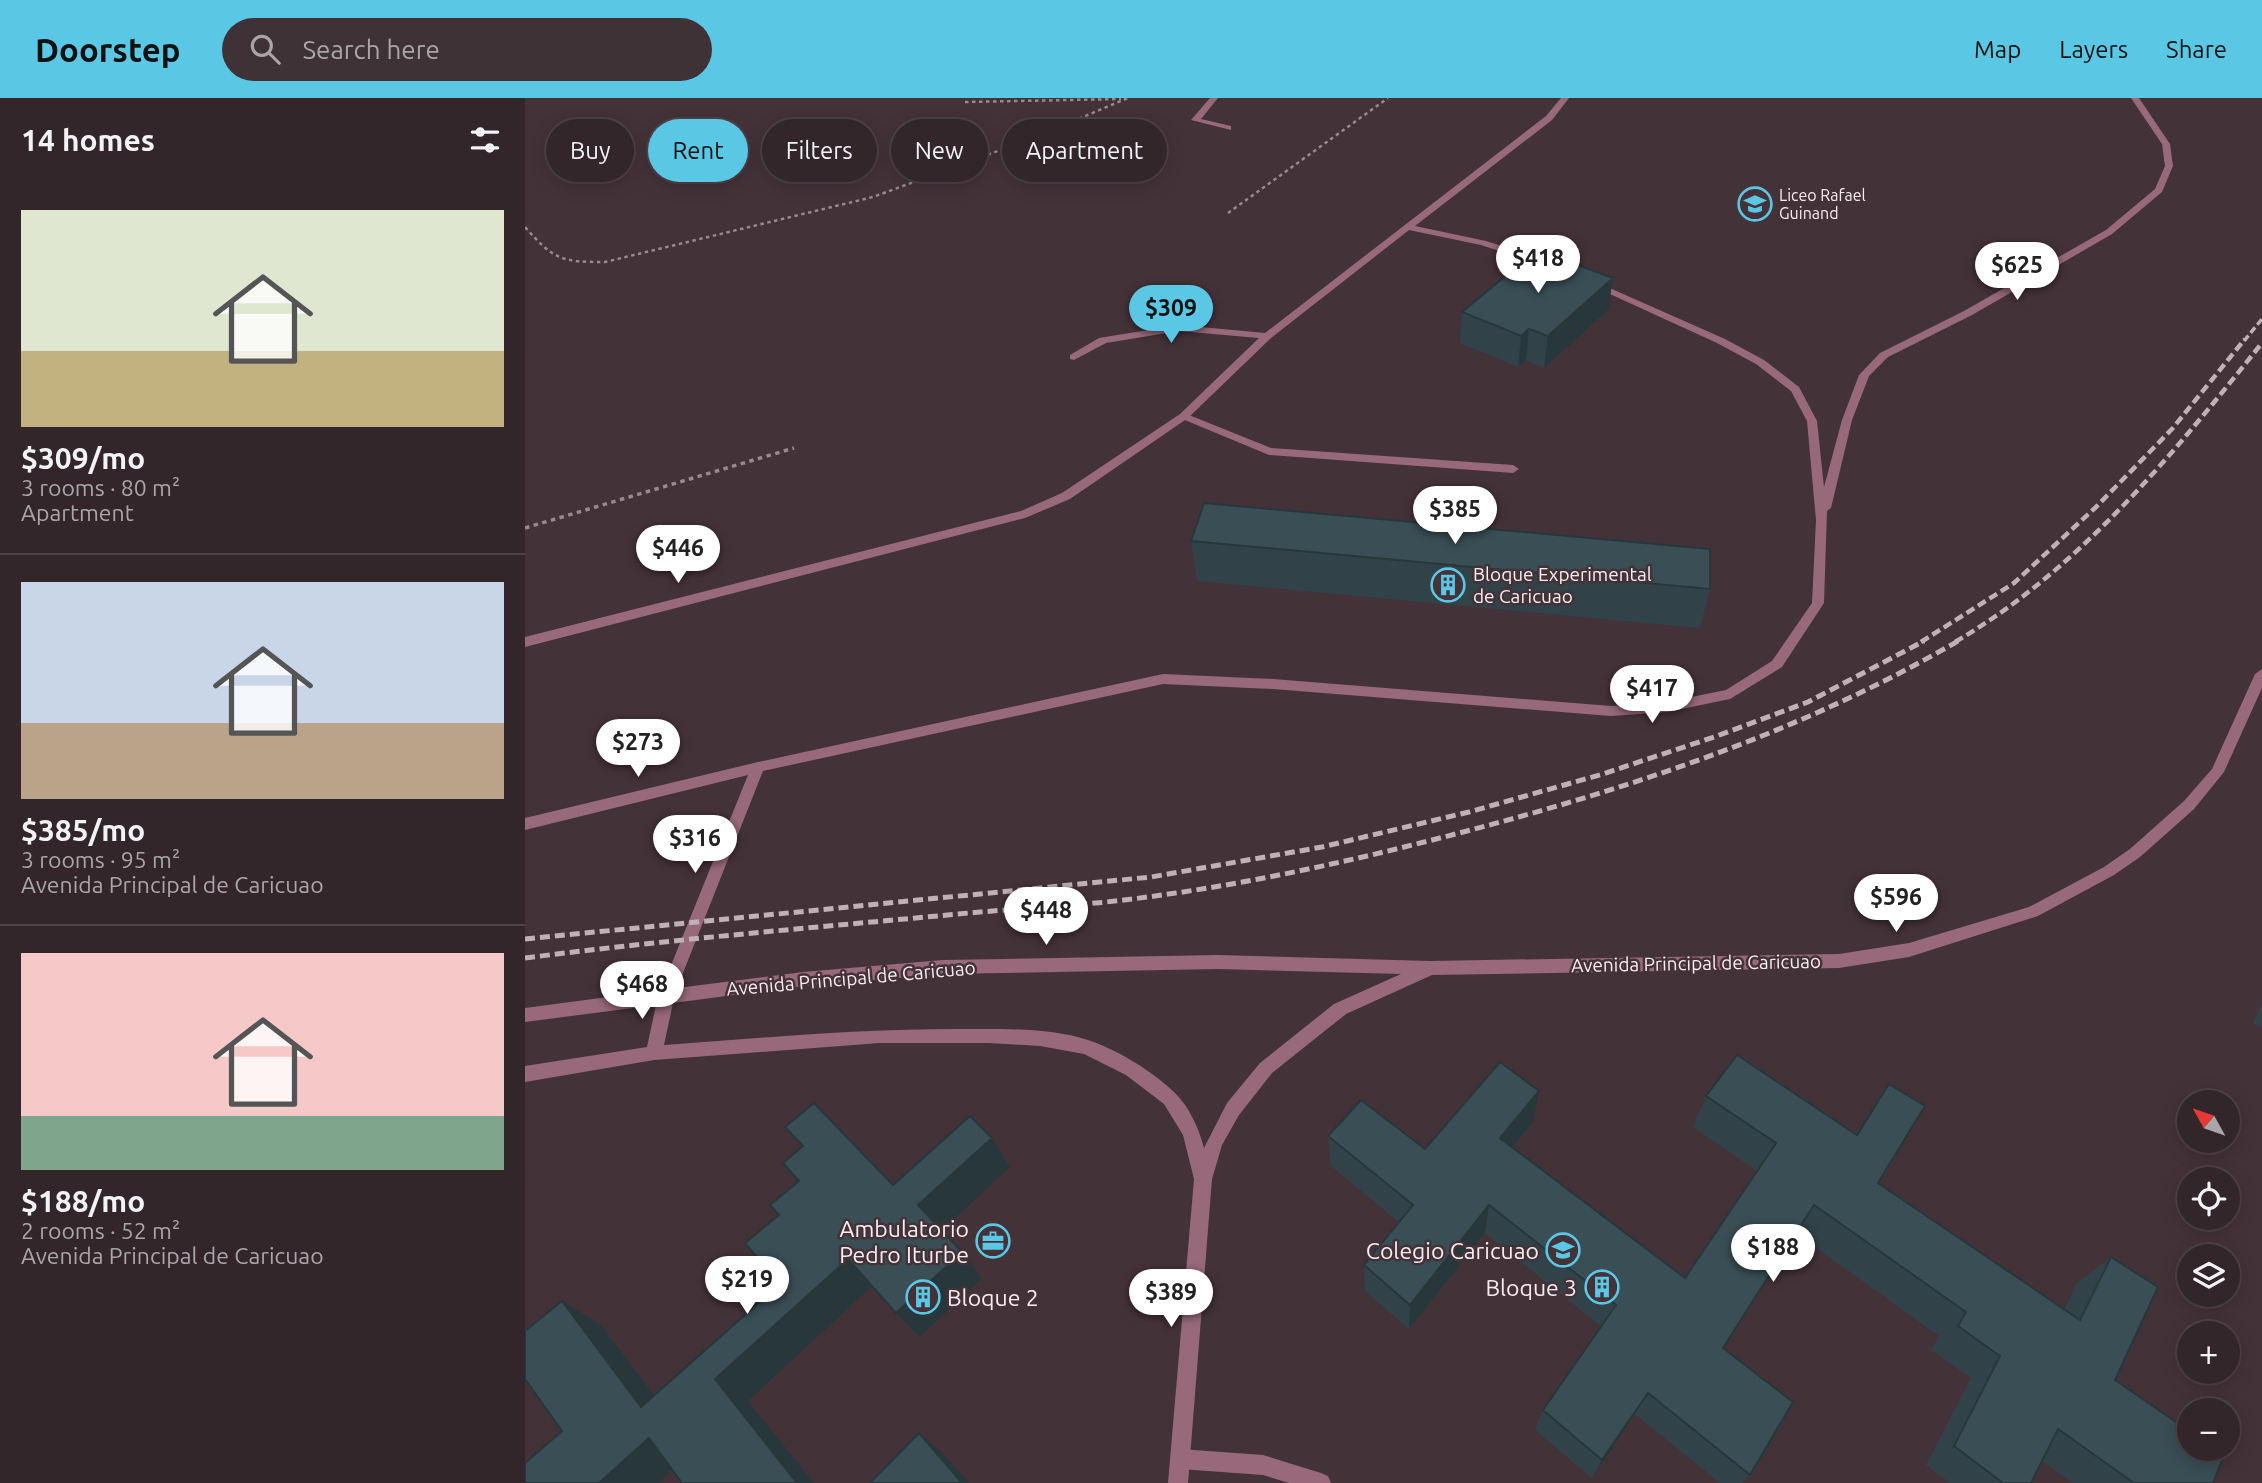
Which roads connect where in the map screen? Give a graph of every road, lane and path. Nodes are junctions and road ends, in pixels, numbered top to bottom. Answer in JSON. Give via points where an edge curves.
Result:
{"nodes":[{"id":1,"x":1214,"y":98,"type":"edge"},
{"id":2,"x":1388,"y":98,"type":"edge"},
{"id":3,"x":1565,"y":98,"type":"edge"},
{"id":4,"x":2135,"y":98,"type":"edge"},
{"id":5,"x":1126,"y":99,"type":"edge"},
{"id":6,"x":965,"y":103,"type":"dead end"},
{"id":7,"x":1228,"y":128,"type":"dead end"},
{"id":8,"x":1228,"y":213,"type":"dead end"},
{"id":9,"x":1406,"y":227,"type":"junction"},
{"id":10,"x":525,"y":228,"type":"edge"},
{"id":11,"x":1560,"y":270,"type":"edge"},
{"id":12,"x":1585,"y":281,"type":"edge"},
{"id":13,"x":1267,"y":336,"type":"junction"},
{"id":14,"x":1074,"y":357,"type":"dead end"},
{"id":15,"x":1184,"y":416,"type":"junction"},
{"id":16,"x":794,"y":448,"type":"dead end"},
{"id":17,"x":1513,"y":469,"type":"dead end"},
{"id":18,"x":1822,"y":520,"type":"junction"},
{"id":19,"x":525,"y":528,"type":"edge"},
{"id":20,"x":525,"y":642,"type":"edge"},
{"id":21,"x":2262,"y":674,"type":"edge"},
{"id":22,"x":758,"y":767,"type":"junction"},
{"id":23,"x":525,"y":824,"type":"edge"},
{"id":24,"x":1430,"y":968,"type":"junction"},
{"id":25,"x":666,"y":997,"type":"junction"},
{"id":26,"x":525,"y":1015,"type":"edge"},
{"id":27,"x":654,"y":1053,"type":"junction"},
{"id":28,"x":525,"y":1074,"type":"edge"},
{"id":29,"x":1203,"y":1179,"type":"junction"},
{"id":30,"x":1180,"y":1459,"type":"junction"},
{"id":31,"x":1319,"y":1482,"type":"edge"},
{"id":32,"x":1178,"y":1483,"type":"edge"}],
"edges":[{"from":1,"to":7,"type":"street","via":[[1195,120]]},
{"from":2,"to":8,"type":"path"},
{"from":3,"to":9,"type":"street","via":[[1549,118]]},
{"from":4,"to":18,"type":"street","via":[[2166,144],[2169,166],[2159,190],[2109,232],[1884,355],[1864,375],[1847,420]]},
{"from":5,"to":6,"type":"path"},
{"from":5,"to":10,"type":"path","via":[[873,197],[605,262],[569,262],[545,250]]},
{"from":9,"to":11,"type":"street","via":[[1483,243]]},
{"from":9,"to":13,"type":"street"},
{"from":12,"to":18,"type":"street","via":[[1721,341],[1761,362],[1795,389],[1812,421]]},
{"from":13,"to":14,"type":"street","via":[[1179,328],[1103,340]]},
{"from":13,"to":15,"type":"street"},
{"from":15,"to":17,"type":"street","via":[[1269,451]]},
{"from":15,"to":20,"type":"street","via":[[1066,496],[1025,514]]},
{"from":16,"to":19,"type":"path"},
{"from":18,"to":22,"type":"street","via":[[1818,603],[1777,664],[1730,694],[1667,707],[1611,711],[1163,679]]},
{"from":21,"to":24,"type":"street","name":"Avenida Principal de Caricuao","via":[[2217,772],[2189,805],[2117,865],[2033,912],[1909,950],[1839,961]]},
{"from":22,"to":23,"type":"street"},
{"from":22,"to":25,"type":"street"},
{"from":24,"to":25,"type":"street","name":"Avenida Principal de Caricuao","via":[[1219,962],[943,968],[803,979]]},
{"from":24,"to":29,"type":"street","name":"Avenida Principal de Caricuao","via":[[1340,1009],[1266,1068],[1214,1142]]},
{"from":25,"to":26,"type":"street","name":"Avenida Principal de Caricuao"},
{"from":25,"to":27,"type":"street"},
{"from":27,"to":28,"type":"street","name":"Avenida Principal de Caricuao"},
{"from":27,"to":29,"type":"street","name":"Avenida Principal de Caricuao","via":[[880,1036],[989,1035],[1086,1047],[1132,1070],[1170,1099],[1191,1132]]},
{"from":29,"to":30,"type":"street","name":"Avenida Principal de Caricuao"},
{"from":30,"to":31,"type":"street","via":[[1263,1465]]},
{"from":30,"to":32,"type":"street","name":"Avenida Principal de Caricuao"}]}
